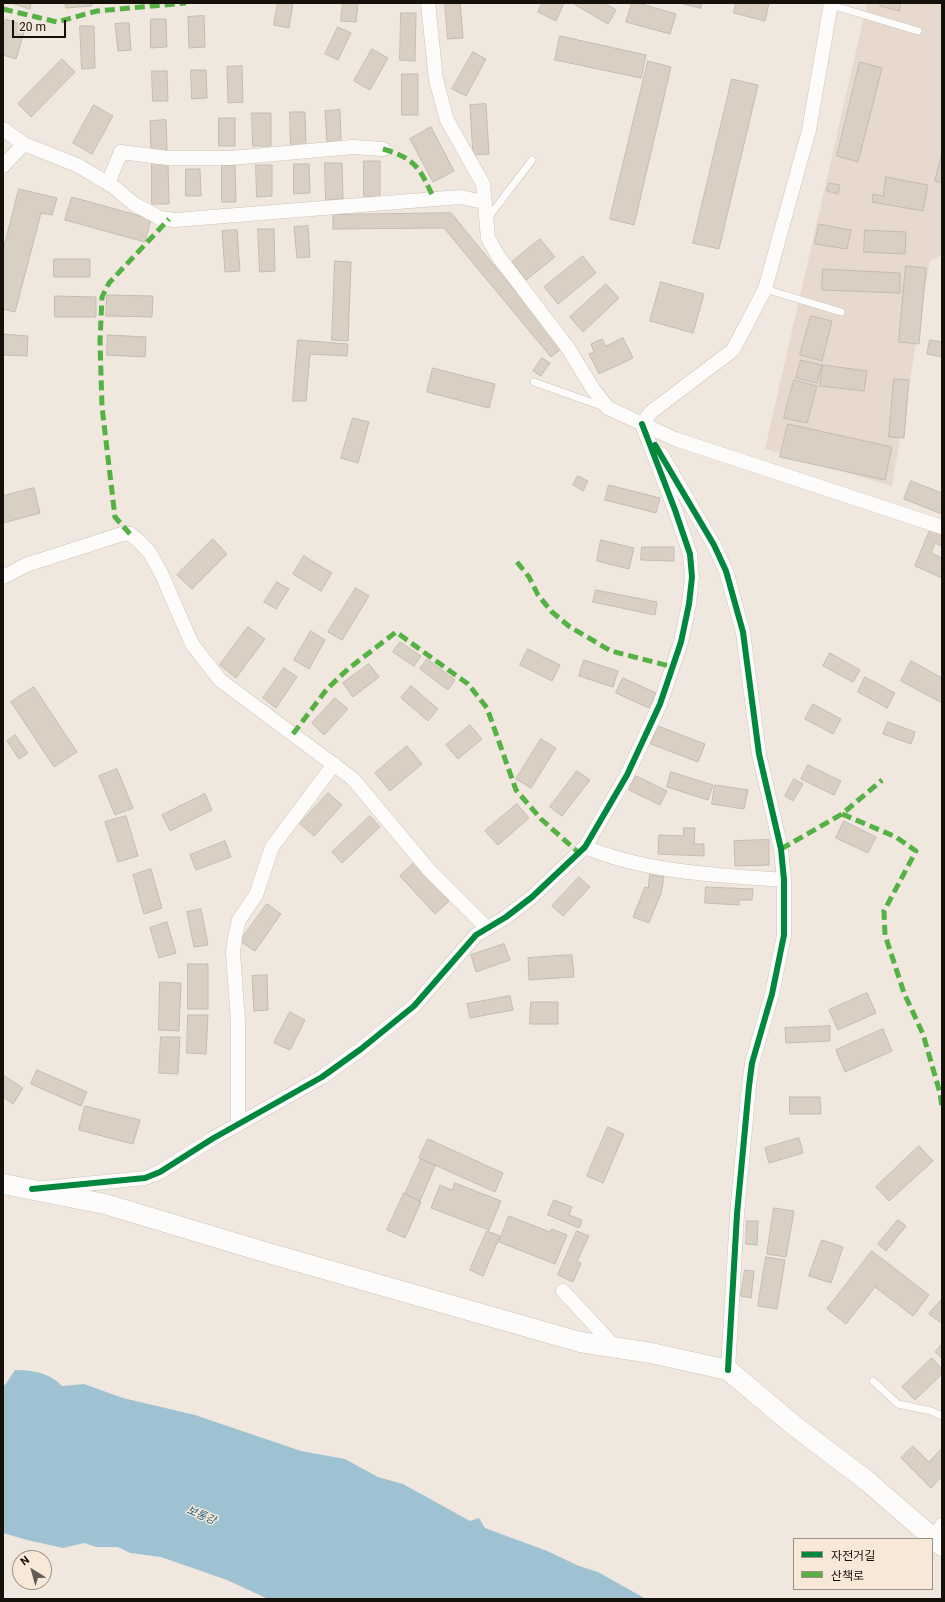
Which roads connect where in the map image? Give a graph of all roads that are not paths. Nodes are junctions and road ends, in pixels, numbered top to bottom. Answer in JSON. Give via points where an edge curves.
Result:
{"nodes":[{"id":1,"x":428,"y":3,"type":"edge"},
{"id":2,"x":831,"y":4,"type":"edge"},
{"id":3,"x":918,"y":31,"type":"dead end"},
{"id":4,"x":3,"y":130,"type":"edge"},
{"id":5,"x":24,"y":144,"type":"junction"},
{"id":6,"x":382,"y":149,"type":"dead end"},
{"id":7,"x":532,"y":160,"type":"dead end"},
{"id":8,"x":3,"y":166,"type":"edge"},
{"id":9,"x":108,"y":183,"type":"junction"},
{"id":10,"x":484,"y":202,"type":"junction"},
{"id":11,"x":486,"y":220,"type":"junction"},
{"id":12,"x":765,"y":288,"type":"junction"},
{"id":13,"x":841,"y":312,"type":"dead end"},
{"id":14,"x":534,"y":382,"type":"dead end"},
{"id":15,"x":608,"y":408,"type":"junction"},
{"id":16,"x":642,"y":424,"type":"junction"},
{"id":17,"x":942,"y":527,"type":"edge"},
{"id":18,"x":3,"y":577,"type":"edge"},
{"id":19,"x":334,"y":764,"type":"junction"},
{"id":20,"x":586,"y":847,"type":"junction"},
{"id":21,"x":784,"y":880,"type":"junction"},
{"id":22,"x":486,"y":927,"type":"junction"},
{"id":23,"x":238,"y":1125,"type":"junction"},
{"id":24,"x":3,"y":1184,"type":"edge"},
{"id":25,"x":32,"y":1189,"type":"junction"},
{"id":26,"x":563,"y":1291,"type":"dead end"},
{"id":27,"x":615,"y":1347,"type":"junction"},
{"id":28,"x":728,"y":1370,"type":"junction"},
{"id":29,"x":873,"y":1381,"type":"dead end"},
{"id":30,"x":942,"y":1416,"type":"edge"},
{"id":31,"x":939,"y":1537,"type":"edge"}],
"edges":[{"from":1,"to":10,"type":"street","via":[[436,80],[447,120],[483,184]]},
{"from":2,"to":3,"type":"lane"},
{"from":2,"to":12,"type":"street","via":[[809,130]]},
{"from":4,"to":5,"type":"street"},
{"from":5,"to":8,"type":"street"},
{"from":5,"to":9,"type":"street","via":[[77,165]]},
{"from":6,"to":9,"type":"street","via":[[354,147],[231,158],[168,158],[121,152]]},
{"from":7,"to":11,"type":"lane"},
{"from":9,"to":10,"type":"street","via":[[134,204],[160,218],[175,220],[460,197]]},
{"from":10,"to":11,"type":"street"},
{"from":11,"to":15,"type":"street","via":[[488,238],[498,256],[568,348]]},
{"from":12,"to":13,"type":"lane"},
{"from":12,"to":16,"type":"street","via":[[733,350],[652,412]]},
{"from":14,"to":15,"type":"lane"},
{"from":15,"to":16,"type":"street"},
{"from":16,"to":17,"type":"street","via":[[675,440],[726,458]]},
{"from":16,"to":20,"type":"street","via":[[690,554],[692,577],[689,604],[681,642],[660,704],[627,775]]},
{"from":16,"to":21,"type":"street","via":[[690,502],[726,571],[743,632],[759,754],[781,849]]},
{"from":18,"to":19,"type":"street","via":[[34,563],[122,534],[130,534],[150,553],[192,644],[220,680]]},
{"from":19,"to":22,"type":"street","via":[[353,779],[429,870]]},
{"from":19,"to":23,"type":"street","via":[[272,847],[256,895],[239,920],[233,953],[238,1021]]},
{"from":20,"to":21,"type":"street","via":[[609,856],[690,872]]},
{"from":20,"to":22,"type":"street","via":[[532,897]]},
{"from":21,"to":28,"type":"street","via":[[784,935],[772,994],[752,1063],[749,1086],[737,1214]]},
{"from":22,"to":23,"type":"street","via":[[462,949],[414,1006],[396,1023],[322,1078]]},
{"from":23,"to":25,"type":"street","via":[[160,1172],[145,1178]]},
{"from":24,"to":25,"type":"main road"},
{"from":25,"to":27,"type":"main road","via":[[104,1204],[580,1342]]},
{"from":26,"to":27,"type":"street"},
{"from":27,"to":28,"type":"main road"},
{"from":28,"to":31,"type":"main road","via":[[796,1427]]},
{"from":29,"to":30,"type":"lane","via":[[898,1404]]}]}
